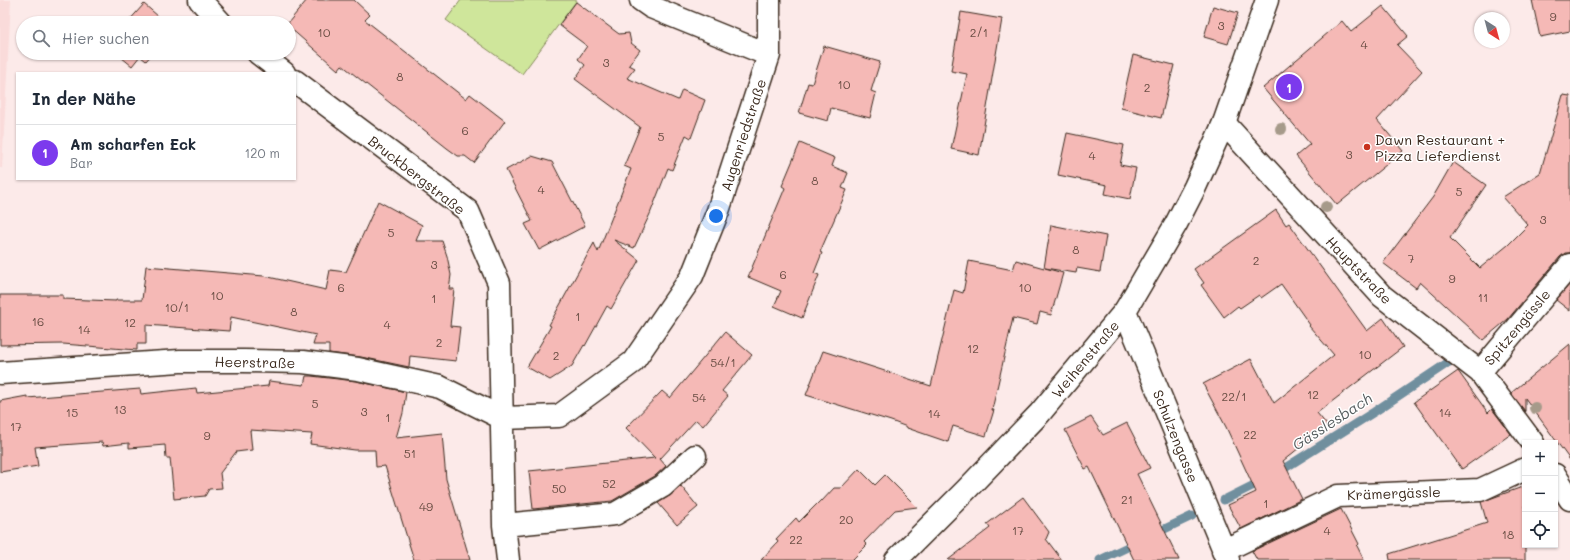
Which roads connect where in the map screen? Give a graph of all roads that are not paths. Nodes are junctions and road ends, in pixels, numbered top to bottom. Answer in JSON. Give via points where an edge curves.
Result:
{"nodes":[{"id":1,"x":200,"y":0,"type":"edge"},
{"id":2,"x":641,"y":0,"type":"edge"},
{"id":3,"x":769,"y":0,"type":"edge"},
{"id":4,"x":1267,"y":0,"type":"edge"},
{"id":5,"x":215,"y":16,"type":"edge"},
{"id":6,"x":769,"y":55,"type":"junction"},
{"id":7,"x":267,"y":60,"type":"edge"},
{"id":8,"x":283,"y":72,"type":"edge"},
{"id":9,"x":296,"y":83,"type":"edge"},
{"id":10,"x":1224,"y":123,"type":"junction"},
{"id":11,"x":1570,"y":265,"type":"edge"},
{"id":12,"x":1125,"y":311,"type":"junction"},
{"id":13,"x":1480,"y":372,"type":"junction"},
{"id":14,"x":0,"y":373,"type":"edge"},
{"id":15,"x":502,"y":418,"type":"junction"},
{"id":16,"x":1531,"y":440,"type":"edge"},
{"id":17,"x":695,"y":456,"type":"dead end"},
{"id":18,"x":1522,"y":470,"type":"edge"},
{"id":19,"x":1556,"y":476,"type":"edge"},
{"id":20,"x":1570,"y":498,"type":"edge"},
{"id":21,"x":504,"y":525,"type":"junction"},
{"id":22,"x":1226,"y":556,"type":"edge"},
{"id":23,"x":508,"y":560,"type":"edge"},
{"id":24,"x":896,"y":560,"type":"edge"}],
"edges":[{"from":1,"to":5,"type":"street"},
{"from":2,"to":6,"type":"street","via":[[652,7]]},
{"from":3,"to":6,"type":"street","name":"Augenriedstraße"},
{"from":4,"to":10,"type":"street","name":"Weihenstraße"},
{"from":6,"to":15,"type":"street","name":"Augenriedstraße","via":[[718,211],[692,276],[633,362],[559,416]]},
{"from":7,"to":8,"type":"street"},
{"from":9,"to":15,"type":"street","name":"Bruckbergstraße","via":[[468,211],[498,283]]},
{"from":10,"to":12,"type":"street","name":"Weihenstraße","via":[[1196,187]]},
{"from":10,"to":13,"type":"street","name":"Hauptstraße","via":[[1382,296]]},
{"from":11,"to":13,"type":"street","name":"Spitzengässle"},
{"from":12,"to":22,"type":"street","name":"Schulzengasse"},
{"from":12,"to":24,"type":"street","name":"Weihenstraße","via":[[1040,413]]},
{"from":13,"to":16,"type":"street","name":"Hauptstraße"},
{"from":14,"to":15,"type":"street","name":"Heerstraße","via":[[180,361],[303,362],[358,369],[440,387]]},
{"from":15,"to":21,"type":"street","name":"Bruckbergstraße"},
{"from":17,"to":21,"type":"street","via":[[663,486],[616,514]]},
{"from":18,"to":22,"type":"street","name":"Krämergässle","via":[[1480,490],[1338,496]]},
{"from":19,"to":20,"type":"street"},
{"from":21,"to":23,"type":"street","name":"Bruckbergstraße"}]}
